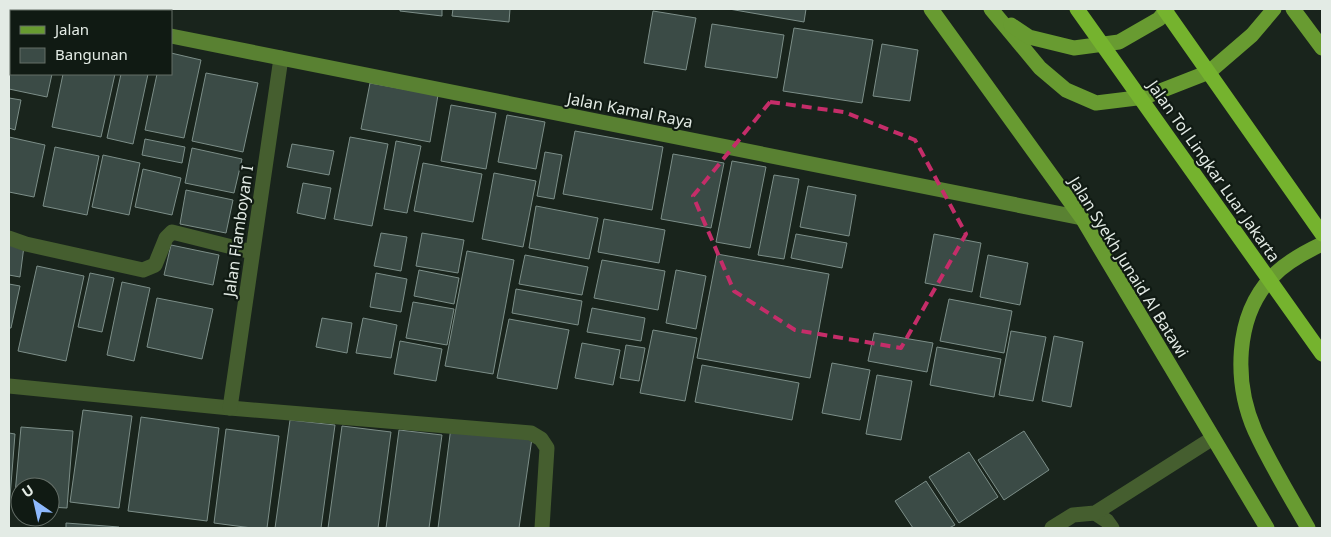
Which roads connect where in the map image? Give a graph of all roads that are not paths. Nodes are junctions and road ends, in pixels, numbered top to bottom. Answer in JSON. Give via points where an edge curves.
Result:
{"nodes":[{"id":1,"x":931,"y":9,"type":"edge"},
{"id":2,"x":1077,"y":9,"type":"edge"},
{"id":3,"x":1165,"y":9,"type":"edge"},
{"id":4,"x":1274,"y":9,"type":"edge"},
{"id":5,"x":1293,"y":9,"type":"edge"},
{"id":6,"x":991,"y":10,"type":"edge"},
{"id":7,"x":172,"y":36,"type":"edge"},
{"id":8,"x":1322,"y":48,"type":"edge"},
{"id":9,"x":281,"y":58,"type":"junction"},
{"id":10,"x":1082,"y":218,"type":"junction"},
{"id":11,"x":1322,"y":234,"type":"edge"},
{"id":12,"x":9,"y":238,"type":"edge"},
{"id":13,"x":1322,"y":244,"type":"edge"},
{"id":14,"x":252,"y":252,"type":"junction"},
{"id":15,"x":1322,"y":354,"type":"edge"},
{"id":16,"x":9,"y":386,"type":"edge"},
{"id":17,"x":230,"y":408,"type":"junction"},
{"id":18,"x":1213,"y":438,"type":"junction"},
{"id":19,"x":1095,"y":513,"type":"junction"},
{"id":20,"x":542,"y":528,"type":"edge"},
{"id":21,"x":1052,"y":528,"type":"edge"},
{"id":22,"x":1112,"y":528,"type":"edge"},
{"id":23,"x":1267,"y":528,"type":"edge"},
{"id":24,"x":1308,"y":528,"type":"edge"}],
"edges":[{"from":1,"to":10,"type":"main road","name":"Jalan Syekh Junaid Al Batawi"},
{"from":2,"to":15,"type":"highway","name":"Jalan Tol Lingkar Luar Jakarta","bridge":true},
{"from":3,"to":6,"type":"main road","via":[[1159,19],[1119,42],[1074,48],[1029,37]]},
{"from":3,"to":11,"type":"highway","bridge":true},
{"from":4,"to":6,"type":"main road","via":[[1252,35],[1209,72],[1145,97],[1096,103],[1066,90],[1040,68]]},
{"from":5,"to":8,"type":"main road"},
{"from":7,"to":9,"type":"main road","name":"Jalan Kamal Raya"},
{"from":9,"to":10,"type":"main road","name":"Jalan Kamal Raya"},
{"from":9,"to":14,"type":"street","name":"Jalan Flamboyan I"},
{"from":10,"to":18,"type":"main road","name":"Jalan Syekh Junaid Al Batawi"},
{"from":12,"to":14,"type":"street","via":[[143,270],[155,264],[172,232]]},
{"from":13,"to":24,"type":"main road","via":[[1302,254],[1272,277],[1253,304],[1242,336],[1240,367],[1255,430]]},
{"from":14,"to":17,"type":"street","name":"Jalan Flamboyan I"},
{"from":16,"to":17,"type":"street"},
{"from":17,"to":20,"type":"street","via":[[531,433],[547,448]]},
{"from":18,"to":19,"type":"street"},
{"from":18,"to":23,"type":"main road","name":"Jalan Syekh Junaid Al Batawi"},
{"from":19,"to":21,"type":"street","via":[[1073,515]]},
{"from":19,"to":22,"type":"street"}]}
